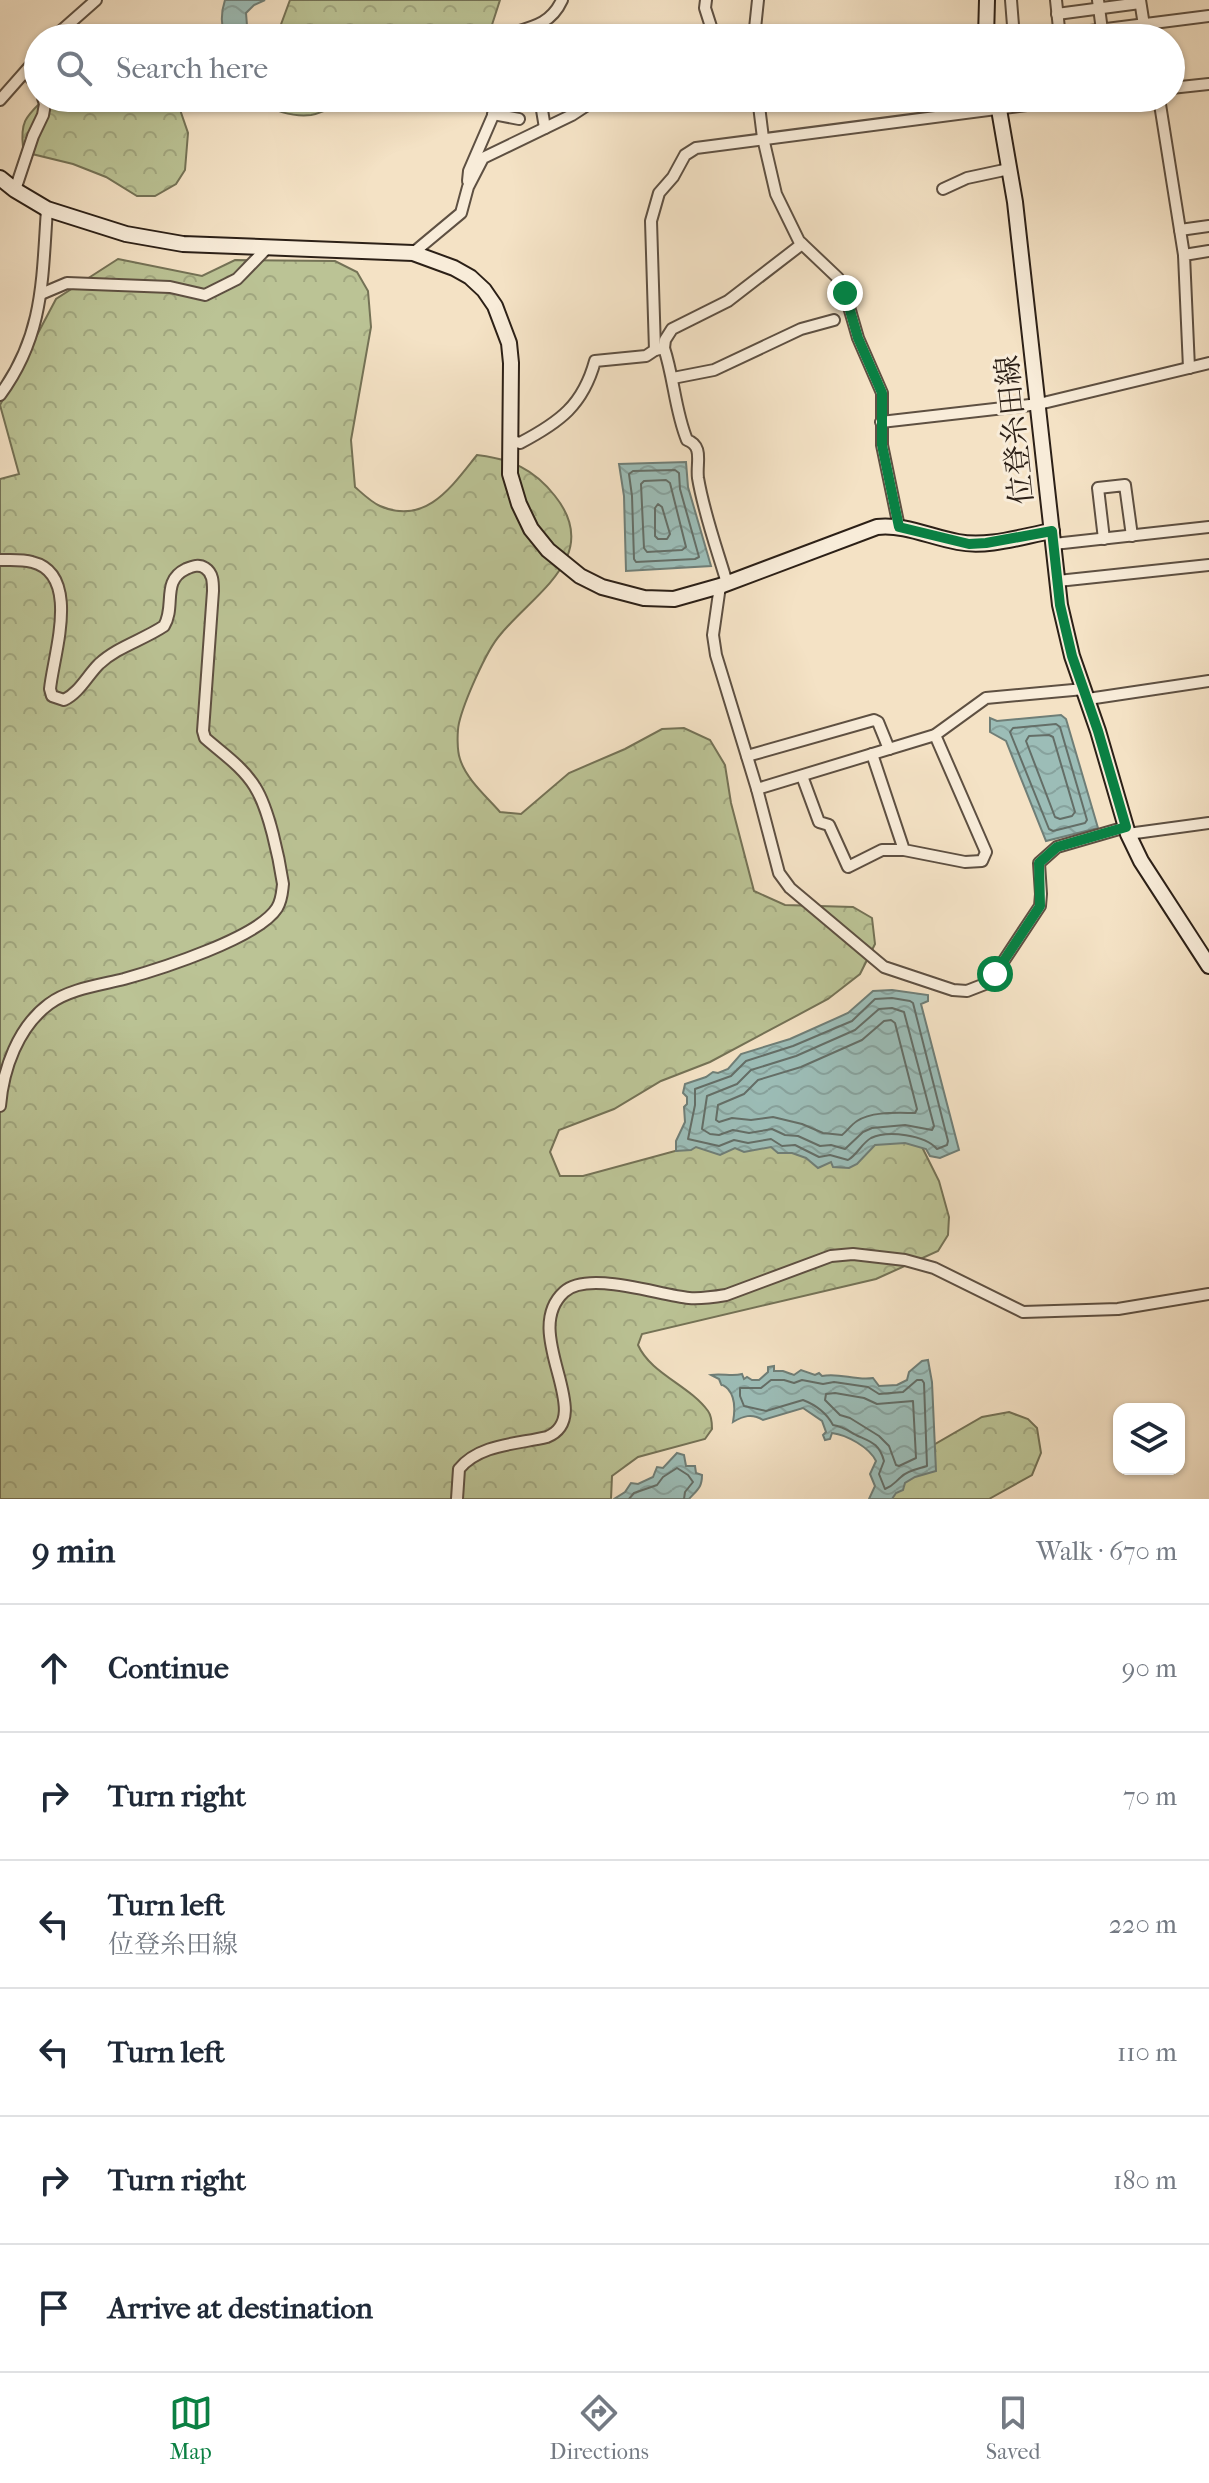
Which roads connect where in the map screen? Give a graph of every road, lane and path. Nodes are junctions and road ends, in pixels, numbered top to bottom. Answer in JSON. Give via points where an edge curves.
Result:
{"nodes":[{"id":1,"x":96,"y":0,"type":"edge"},
{"id":2,"x":562,"y":0,"type":"edge"},
{"id":3,"x":706,"y":0,"type":"edge"},
{"id":4,"x":758,"y":0,"type":"edge"},
{"id":5,"x":987,"y":0,"type":"edge"},
{"id":6,"x":1011,"y":0,"type":"edge"},
{"id":7,"x":1056,"y":0,"type":"edge"},
{"id":8,"x":1140,"y":2,"type":"edge"},
{"id":9,"x":1099,"y":4,"type":"edge"},
{"id":10,"x":1057,"y":14,"type":"junction"},
{"id":11,"x":1209,"y":16,"type":"edge"},
{"id":12,"x":69,"y":24,"type":"edge"},
{"id":13,"x":542,"y":24,"type":"edge"},
{"id":14,"x":710,"y":24,"type":"edge"},
{"id":15,"x":755,"y":24,"type":"edge"},
{"id":16,"x":986,"y":24,"type":"edge"},
{"id":17,"x":1013,"y":24,"type":"edge"},
{"id":18,"x":1058,"y":24,"type":"edge"},
{"id":19,"x":1101,"y":24,"type":"edge"},
{"id":20,"x":1144,"y":24,"type":"joint"},
{"id":21,"x":24,"y":75,"type":"edge"},
{"id":22,"x":1209,"y":84,"type":"edge"},
{"id":23,"x":1185,"y":87,"type":"edge"},
{"id":24,"x":0,"y":100,"type":"edge"},
{"id":25,"x":44,"y":112,"type":"edge"},
{"id":26,"x":542,"y":112,"type":"edge"},
{"id":27,"x":577,"y":112,"type":"edge"},
{"id":28,"x":760,"y":112,"type":"edge"},
{"id":29,"x":938,"y":112,"type":"edge"},
{"id":30,"x":1000,"y":112,"type":"edge"},
{"id":31,"x":1161,"y":112,"type":"edge"},
{"id":32,"x":493,"y":114,"type":"joint"},
{"id":33,"x":519,"y":119,"type":"dead end"},
{"id":34,"x":545,"y":128,"type":"junction"},
{"id":35,"x":763,"y":138,"type":"junction"},
{"id":36,"x":1009,"y":169,"type":"junction"},
{"id":37,"x":0,"y":178,"type":"edge"},
{"id":38,"x":468,"y":187,"type":"junction"},
{"id":39,"x":943,"y":189,"type":"dead end"},
{"id":40,"x":15,"y":190,"type":"junction"},
{"id":41,"x":47,"y":209,"type":"junction"},
{"id":42,"x":1209,"y":226,"type":"edge"},
{"id":43,"x":1180,"y":230,"type":"junction"},
{"id":44,"x":802,"y":244,"type":"junction"},
{"id":45,"x":269,"y":245,"type":"junction"},
{"id":46,"x":1209,"y":251,"type":"edge"},
{"id":47,"x":413,"y":253,"type":"junction"},
{"id":48,"x":1184,"y":255,"type":"junction"},
{"id":49,"x":41,"y":294,"type":"junction"},
{"id":50,"x":834,"y":320,"type":"dead end"},
{"id":51,"x":659,"y":349,"type":"junction"},
{"id":52,"x":1209,"y":363,"type":"edge"},
{"id":53,"x":1189,"y":368,"type":"junction"},
{"id":54,"x":673,"y":378,"type":"junction"},
{"id":55,"x":0,"y":395,"type":"edge"},
{"id":56,"x":1039,"y":404,"type":"junction"},
{"id":57,"x":881,"y":422,"type":"junction"},
{"id":58,"x":509,"y":440,"type":"junction"},
{"id":59,"x":899,"y":527,"type":"junction"},
{"id":60,"x":1209,"y":527,"type":"edge"},
{"id":61,"x":1132,"y":536,"type":"junction"},
{"id":62,"x":1053,"y":537,"type":"junction"},
{"id":63,"x":1104,"y":539,"type":"junction"},
{"id":64,"x":0,"y":560,"type":"edge"},
{"id":65,"x":1209,"y":565,"type":"edge"},
{"id":66,"x":1058,"y":581,"type":"junction"},
{"id":67,"x":724,"y":585,"type":"junction"},
{"id":68,"x":1209,"y":681,"type":"edge"},
{"id":69,"x":1086,"y":694,"type":"junction"},
{"id":70,"x":935,"y":735,"type":"junction"},
{"id":71,"x":889,"y":749,"type":"junction"},
{"id":72,"x":872,"y":754,"type":"junction"},
{"id":73,"x":747,"y":756,"type":"junction"},
{"id":74,"x":802,"y":776,"type":"junction"},
{"id":75,"x":757,"y":789,"type":"junction"},
{"id":76,"x":1209,"y":823,"type":"edge"},
{"id":77,"x":1127,"y":830,"type":"junction"},
{"id":78,"x":904,"y":850,"type":"junction"},
{"id":79,"x":1209,"y":966,"type":"edge"},
{"id":80,"x":0,"y":1106,"type":"edge"},
{"id":81,"x":1209,"y":1294,"type":"edge"},
{"id":82,"x":457,"y":1499,"type":"edge"}],
"edges":[{"from":1,"to":12,"type":"street"},
{"from":2,"to":13,"type":"street"},
{"from":3,"to":14,"type":"street"},
{"from":4,"to":15,"type":"street"},
{"from":5,"to":16,"type":"street"},
{"from":6,"to":17,"type":"street"},
{"from":7,"to":10,"type":"street"},
{"from":8,"to":9,"type":"street"},
{"from":8,"to":20,"type":"street"},
{"from":9,"to":10,"type":"street"},
{"from":9,"to":19,"type":"street"},
{"from":10,"to":18,"type":"street"},
{"from":11,"to":20,"type":"street"},
{"from":21,"to":24,"type":"street"},
{"from":22,"to":23,"type":"street"},
{"from":25,"to":40,"type":"street"},
{"from":26,"to":34,"type":"street"},
{"from":27,"to":34,"type":"street"},
{"from":28,"to":35,"type":"street"},
{"from":29,"to":35,"type":"street"},
{"from":30,"to":36,"type":"street","name":"位登糸田線"},
{"from":31,"to":43,"type":"street"},
{"from":32,"to":33,"type":"street"},
{"from":32,"to":38,"type":"street","via":[[469,171]]},
{"from":34,"to":38,"type":"street","via":[[483,158]]},
{"from":35,"to":44,"type":"street","via":[[776,194]]},
{"from":35,"to":51,"type":"street","via":[[696,148],[685,155],[659,193],[651,221]]},
{"from":36,"to":39,"type":"street"},
{"from":36,"to":56,"type":"street","name":"位登糸田線"},
{"from":37,"to":40,"type":"street"},
{"from":38,"to":47,"type":"street","via":[[461,213]]},
{"from":40,"to":41,"type":"street"},
{"from":41,"to":45,"type":"street","via":[[126,234],[183,244]]},
{"from":41,"to":49,"type":"street"},
{"from":42,"to":43,"type":"street"},
{"from":43,"to":48,"type":"street"},
{"from":44,"to":51,"type":"street","via":[[728,301],[672,329]]},
{"from":44,"to":57,"type":"street","via":[[838,278],[845,293],[882,393]]},
{"from":45,"to":47,"type":"street"},
{"from":45,"to":49,"type":"street","via":[[237,279],[205,295],[170,287],[67,283]]},
{"from":46,"to":48,"type":"street"},
{"from":47,"to":58,"type":"street","via":[[470,277],[495,306],[509,343]]},
{"from":48,"to":53,"type":"street"},
{"from":49,"to":55,"type":"street","via":[[26,351]]},
{"from":50,"to":54,"type":"street","via":[[801,329],[714,370]]},
{"from":51,"to":54,"type":"street"},
{"from":51,"to":58,"type":"street","via":[[646,356],[595,361],[585,391],[557,421],[520,443]]},
{"from":52,"to":53,"type":"street"},
{"from":53,"to":56,"type":"street"},
{"from":54,"to":67,"type":"street","via":[[680,423],[687,440],[698,447],[700,489]]},
{"from":56,"to":57,"type":"street"},
{"from":56,"to":62,"type":"street","name":"位登糸田線"},
{"from":57,"to":59,"type":"street"},
{"from":58,"to":67,"type":"street","via":[[510,474],[531,529],[580,576],[644,598],[674,599]]},
{"from":59,"to":62,"type":"street","via":[[969,544]]},
{"from":59,"to":67,"type":"street","via":[[867,529]]},
{"from":60,"to":61,"type":"street"},
{"from":61,"to":63,"type":"street"},
{"from":61,"to":63,"type":"street","via":[[1125,485],[1098,488]]},
{"from":62,"to":63,"type":"street"},
{"from":62,"to":66,"type":"street","name":"位登糸田線"},
{"from":64,"to":80,"type":"street","via":[[33,562],[54,576],[61,616],[50,689],[52,696],[64,700],[111,654],[164,626],[176,575],[193,566],[208,570],[213,591],[203,731],[255,787],[283,884],[278,907],[257,927],[141,974],[50,1002],[22,1035],[2,1083]]},
{"from":65,"to":66,"type":"street"},
{"from":66,"to":69,"type":"street","name":"位登糸田線","via":[[1072,656]]},
{"from":67,"to":73,"type":"street","via":[[713,635]]},
{"from":68,"to":69,"type":"street"},
{"from":69,"to":70,"type":"street","via":[[986,698]]},
{"from":69,"to":77,"type":"street","name":"位登糸田線"},
{"from":70,"to":71,"type":"street"},
{"from":70,"to":78,"type":"street","via":[[985,859],[965,862]]},
{"from":71,"to":72,"type":"street"},
{"from":71,"to":73,"type":"street","via":[[874,720]]},
{"from":72,"to":74,"type":"street"},
{"from":72,"to":78,"type":"street"},
{"from":73,"to":75,"type":"street"},
{"from":74,"to":75,"type":"street"},
{"from":74,"to":78,"type":"street","via":[[819,822],[829,825],[848,867],[882,850]]},
{"from":75,"to":77,"type":"street","via":[[779,873],[790,888],[884,967],[953,990],[967,991],[995,974],[1040,906],[1039,863],[1057,847]]},
{"from":76,"to":77,"type":"street"},
{"from":77,"to":79,"type":"street","name":"位登糸田線","via":[[1141,861]]},
{"from":81,"to":82,"type":"street","via":[[1118,1309],[1023,1312],[934,1268],[853,1254],[831,1256],[711,1297],[581,1283],[563,1292],[548,1324],[564,1400],[563,1424],[547,1437],[474,1456],[459,1469]]}]}
